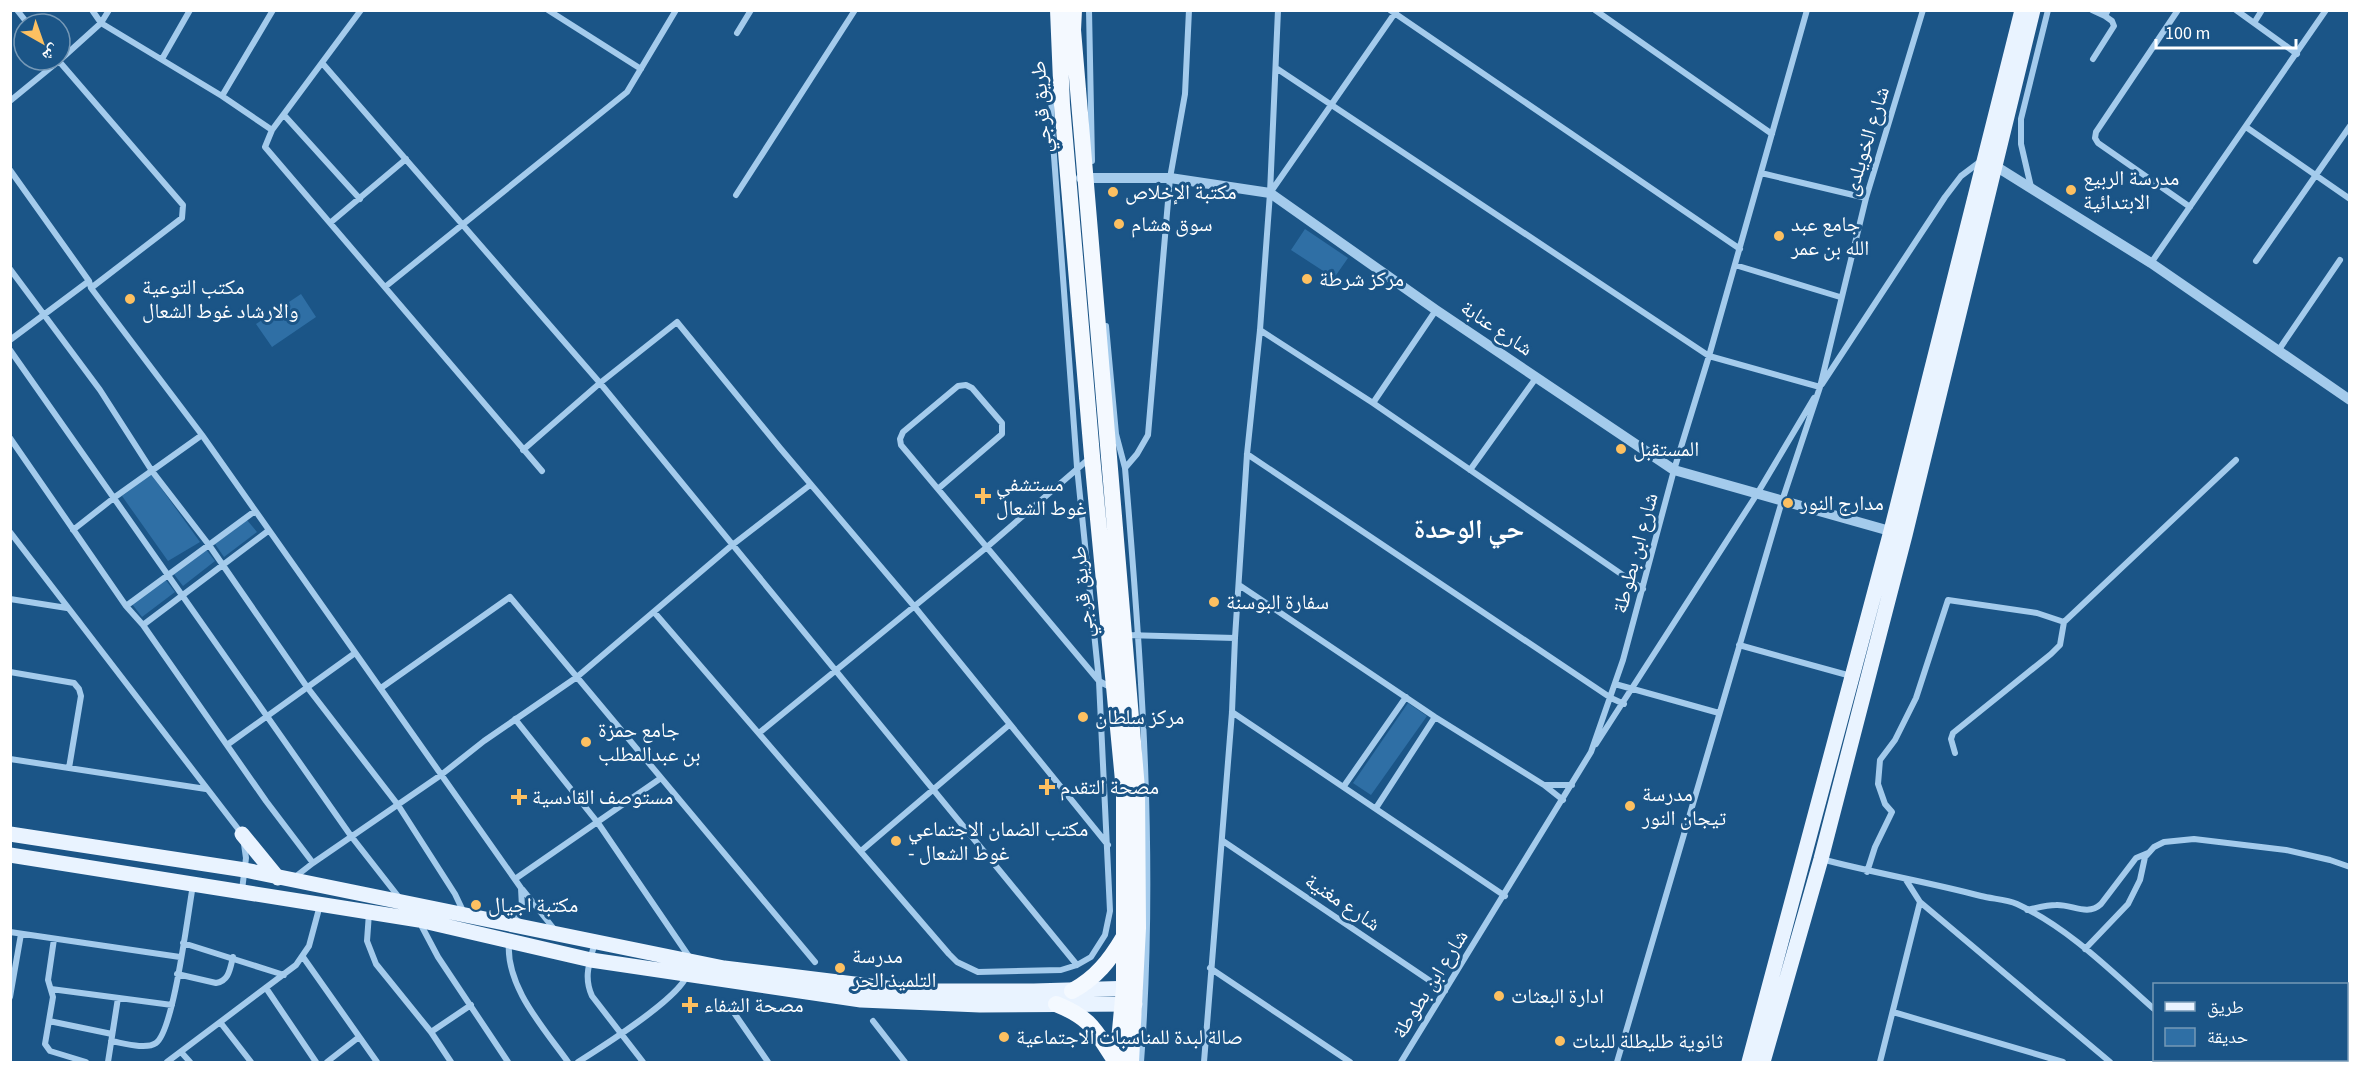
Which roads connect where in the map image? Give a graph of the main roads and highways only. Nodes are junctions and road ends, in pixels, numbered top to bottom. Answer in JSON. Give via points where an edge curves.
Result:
{"nodes":[{"id":1,"x":1058,"y":10,"type":"edge"},
{"id":2,"x":1074,"y":10,"type":"edge"},
{"id":3,"x":2022,"y":10,"type":"edge"},
{"id":4,"x":2033,"y":10,"type":"edge"},
{"id":5,"x":1989,"y":162,"type":"junction"},
{"id":6,"x":1082,"y":178,"type":"junction"},
{"id":7,"x":1898,"y":533,"type":"junction"},
{"id":8,"x":1131,"y":790,"type":"junction"},
{"id":9,"x":10,"y":834,"type":"edge"},
{"id":10,"x":242,"y":834,"type":"road end"},
{"id":11,"x":10,"y":855,"type":"edge"},
{"id":12,"x":284,"y":879,"type":"junction"},
{"id":13,"x":1124,"y":937,"type":"junction"},
{"id":14,"x":690,"y":968,"type":"junction"},
{"id":15,"x":1072,"y":991,"type":"junction"},
{"id":16,"x":1129,"y":996,"type":"junction"},
{"id":17,"x":980,"y":999,"type":"junction"},
{"id":18,"x":1056,"y":1004,"type":"junction"},
{"id":19,"x":1116,"y":1062,"type":"edge"},
{"id":20,"x":1131,"y":1062,"type":"edge"},
{"id":21,"x":1749,"y":1062,"type":"edge"},
{"id":22,"x":1763,"y":1062,"type":"edge"}],
"edges":[{"from":1,"to":6,"type":"highway","name":"طريق قرجي","via":[[1062,105]]},
{"from":2,"to":6,"type":"highway","name":"طريق قرجي"},
{"from":3,"to":5,"type":"main road"},
{"from":4,"to":5,"type":"main road"},
{"from":5,"to":7,"type":"main road"},
{"from":6,"to":8,"type":"highway","name":"طريق قرجي","via":[[1132,635]]},
{"from":6,"to":8,"type":"highway","name":"طريق قرجي","via":[[1092,456],[1106,685]]},
{"from":7,"to":21,"type":"main road","via":[[1851,676]]},
{"from":7,"to":22,"type":"main road","via":[[1821,859]]},
{"from":8,"to":13,"type":"highway","name":"طريق قرجي"},
{"from":8,"to":16,"type":"highway","name":"طريق قرجي"},
{"from":9,"to":12,"type":"main road"},
{"from":10,"to":12,"type":"main road"},
{"from":11,"to":14,"type":"main road","via":[[419,920],[591,960]]},
{"from":12,"to":14,"type":"main road","via":[[595,942]]},
{"from":13,"to":15,"type":"highway","via":[[1093,978]]},
{"from":13,"to":16,"type":"highway","name":"طريق قرجي"},
{"from":14,"to":17,"type":"main road","via":[[861,1000]]},
{"from":15,"to":16,"type":"main road"},
{"from":15,"to":17,"type":"main road"},
{"from":16,"to":18,"type":"main road"},
{"from":16,"to":19,"type":"highway","name":"طريق قرجي"},
{"from":16,"to":20,"type":"highway","name":"طريق قرجي"},
{"from":17,"to":18,"type":"main road"},
{"from":18,"to":19,"type":"highway","via":[[1083,1017]]}]}
